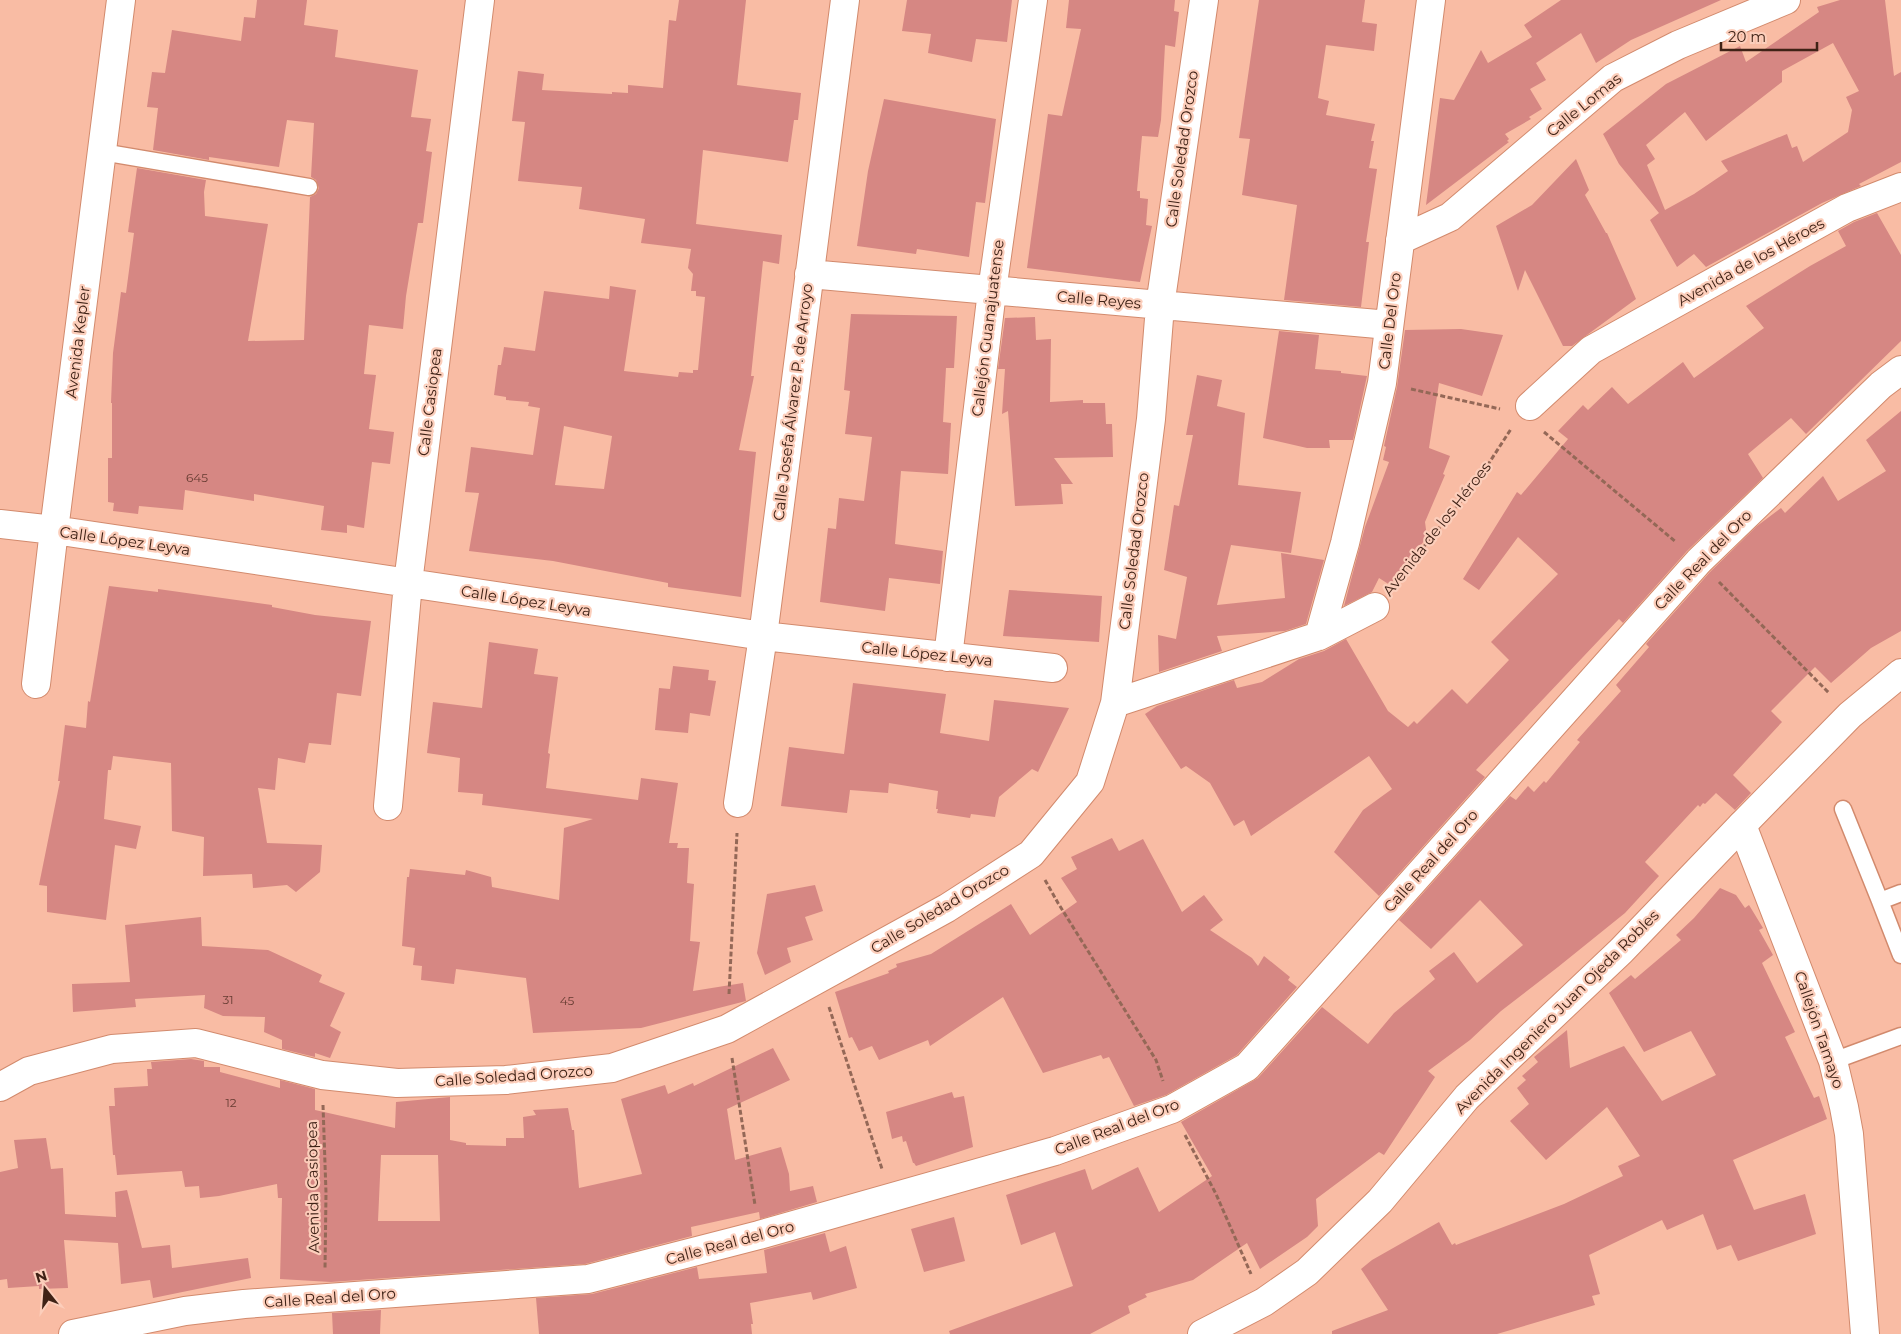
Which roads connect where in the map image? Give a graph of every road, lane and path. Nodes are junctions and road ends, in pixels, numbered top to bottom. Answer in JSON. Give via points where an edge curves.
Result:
{"nodes":[{"id":1,"x":121,"y":0,"type":"edge"},
{"id":2,"x":480,"y":0,"type":"edge"},
{"id":3,"x":845,"y":0,"type":"edge"},
{"id":4,"x":1033,"y":0,"type":"edge"},
{"id":5,"x":1204,"y":0,"type":"edge"},
{"id":6,"x":1431,"y":0,"type":"edge"},
{"id":7,"x":1786,"y":0,"type":"edge"},
{"id":8,"x":102,"y":152,"type":"junction"},
{"id":9,"x":309,"y":187,"type":"dead end"},
{"id":10,"x":1901,"y":187,"type":"edge"},
{"id":11,"x":1400,"y":240,"type":"junction"},
{"id":12,"x":809,"y":274,"type":"junction"},
{"id":13,"x":992,"y":291,"type":"junction"},
{"id":14,"x":1160,"y":306,"type":"junction"},
{"id":15,"x":1389,"y":325,"type":"junction"},
{"id":16,"x":1901,"y":370,"type":"edge"},
{"id":17,"x":1382,"y":383,"type":"junction"},
{"id":18,"x":1526,"y":410,"type":"junction"},
{"id":19,"x":0,"y":524,"type":"edge"},
{"id":20,"x":54,"y":530,"type":"junction"},
{"id":21,"x":408,"y":583,"type":"junction"},
{"id":22,"x":1375,"y":607,"type":"joint"},
{"id":23,"x":763,"y":636,"type":"junction"},
{"id":24,"x":1319,"y":636,"type":"junction"},
{"id":25,"x":948,"y":657,"type":"junction"},
{"id":26,"x":1053,"y":668,"type":"dead end"},
{"id":27,"x":1901,"y":673,"type":"edge"},
{"id":28,"x":36,"y":684,"type":"dead end"},
{"id":29,"x":1115,"y":703,"type":"junction"},
{"id":30,"x":738,"y":803,"type":"joint"},
{"id":31,"x":388,"y":806,"type":"dead end"},
{"id":32,"x":1843,"y":809,"type":"dead end"},
{"id":33,"x":1742,"y":825,"type":"junction"},
{"id":34,"x":1031,"y":854,"type":"junction"},
{"id":35,"x":1901,"y":893,"type":"edge"},
{"id":36,"x":1880,"y":901,"type":"junction"},
{"id":37,"x":1901,"y":955,"type":"edge"},
{"id":38,"x":820,"y":978,"type":"junction"},
{"id":39,"x":727,"y":1029,"type":"junction"},
{"id":40,"x":1901,"y":1036,"type":"edge"},
{"id":41,"x":1833,"y":1061,"type":"junction"},
{"id":42,"x":322,"y":1075,"type":"junction"},
{"id":43,"x":0,"y":1087,"type":"edge"},
{"id":44,"x":1172,"y":1109,"type":"junction"},
{"id":45,"x":892,"y":1198,"type":"junction"},
{"id":46,"x":759,"y":1235,"type":"junction"},
{"id":47,"x":325,"y":1298,"type":"junction"},
{"id":48,"x":1264,"y":1302,"type":"junction"},
{"id":49,"x":186,"y":1322,"type":"edge"},
{"id":50,"x":73,"y":1334,"type":"edge"},
{"id":51,"x":1202,"y":1334,"type":"edge"},
{"id":52,"x":1865,"y":1334,"type":"edge"}],
"edges":[{"from":1,"to":8,"type":"street","name":"Avenida Kepler"},
{"from":2,"to":21,"type":"street","name":"Calle Casiopea"},
{"from":3,"to":12,"type":"street","name":"Calle Josefa Álvarez P. de Arroyo"},
{"from":4,"to":13,"type":"street","name":"Callejón Guanajuatense"},
{"from":5,"to":14,"type":"street","name":"Calle Soledad Orozco"},
{"from":6,"to":11,"type":"street","name":"Calle Del Oro"},
{"from":7,"to":11,"type":"street","name":"Calle Lomas","via":[[1678,45],[1613,78],[1450,217]]},
{"from":8,"to":9,"type":"lane"},
{"from":8,"to":20,"type":"street","name":"Avenida Kepler"},
{"from":10,"to":18,"type":"street","name":"Avenida de los Héroes","via":[[1848,208],[1591,350]]},
{"from":11,"to":15,"type":"street","name":"Calle Del Oro"},
{"from":12,"to":13,"type":"street","name":"Calle Reyes"},
{"from":12,"to":23,"type":"street","name":"Calle Josefa Álvarez P. de Arroyo"},
{"from":13,"to":14,"type":"street","name":"Calle Reyes"},
{"from":13,"to":25,"type":"street","name":"Callejón Guanajuatense"},
{"from":14,"to":15,"type":"street","name":"Calle Reyes"},
{"from":14,"to":29,"type":"street","name":"Calle Soledad Orozco","via":[[1151,419]]},
{"from":15,"to":17,"type":"street","name":"Calle Del Oro"},
{"from":16,"to":44,"type":"street","name":"Calle Real del Oro","via":[[1881,384],[1699,561],[1247,1067]]},
{"from":17,"to":18,"type":"path"},
{"from":17,"to":24,"type":"street","name":"Calle Del Oro","via":[[1345,543]]},
{"from":18,"to":22,"type":"path","name":"Avenida de los Héroes","via":[[1476,483]]},
{"from":19,"to":20,"type":"street","name":"Calle López Leyva"},
{"from":20,"to":21,"type":"street","name":"Calle López Leyva"},
{"from":20,"to":28,"type":"street","name":"Avenida Kepler"},
{"from":21,"to":23,"type":"street","name":"Calle López Leyva"},
{"from":21,"to":31,"type":"street","name":"Calle Casiopea"},
{"from":22,"to":24,"type":"street","name":"Avenida de los Héroes"},
{"from":23,"to":25,"type":"street","name":"Calle López Leyva"},
{"from":23,"to":30,"type":"street","name":"Calle Josefa Álvarez P. de Arroyo"},
{"from":24,"to":29,"type":"street","name":"Avenida de los Héroes"},
{"from":25,"to":26,"type":"street","name":"Calle López Leyva"},
{"from":27,"to":33,"type":"street","name":"Avenida Ingeniero Juan Ojeda Robles","via":[[1850,715]]},
{"from":29,"to":34,"type":"street","name":"Calle Soledad Orozco","via":[[1090,782]]},
{"from":30,"to":39,"type":"path"},
{"from":32,"to":36,"type":"lane"},
{"from":33,"to":41,"type":"street","name":"Callejón Tamayo"},
{"from":33,"to":48,"type":"street","name":"Avenida Ingeniero Juan Ojeda Robles","via":[[1621,951],[1467,1098],[1380,1201],[1307,1272]]},
{"from":34,"to":38,"type":"street","name":"Calle Soledad Orozco","via":[[947,908]]},
{"from":34,"to":44,"type":"path","via":[[1156,1060]]},
{"from":35,"to":36,"type":"lane"},
{"from":36,"to":37,"type":"lane"},
{"from":38,"to":39,"type":"street","name":"Calle Soledad Orozco"},
{"from":38,"to":45,"type":"path"},
{"from":39,"to":42,"type":"street","name":"Calle Soledad Orozco","via":[[612,1068],[506,1080],[397,1083]]},
{"from":39,"to":46,"type":"path"},
{"from":40,"to":41,"type":"lane"},
{"from":41,"to":52,"type":"street","name":"Callejón Tamayo","via":[[1849,1134]]},
{"from":42,"to":43,"type":"street","name":"Calle Soledad Orozco","via":[[196,1042],[112,1049],[29,1071]]},
{"from":42,"to":47,"type":"path","name":"Avenida Casiopea"},
{"from":44,"to":45,"type":"street","name":"Calle Real del Oro","via":[[1055,1151]]},
{"from":44,"to":48,"type":"path","via":[[1216,1194]]},
{"from":45,"to":46,"type":"street","name":"Calle Real del Oro"},
{"from":46,"to":47,"type":"street","name":"Calle Real del Oro","via":[[588,1279]]},
{"from":47,"to":49,"type":"street","name":"Calle Real del Oro","via":[[244,1304]]},
{"from":48,"to":51,"type":"street","name":"Avenida Ingeniero Juan Ojeda Robles"},
{"from":49,"to":50,"type":"street","name":"Calle Real del Oro"}]}
